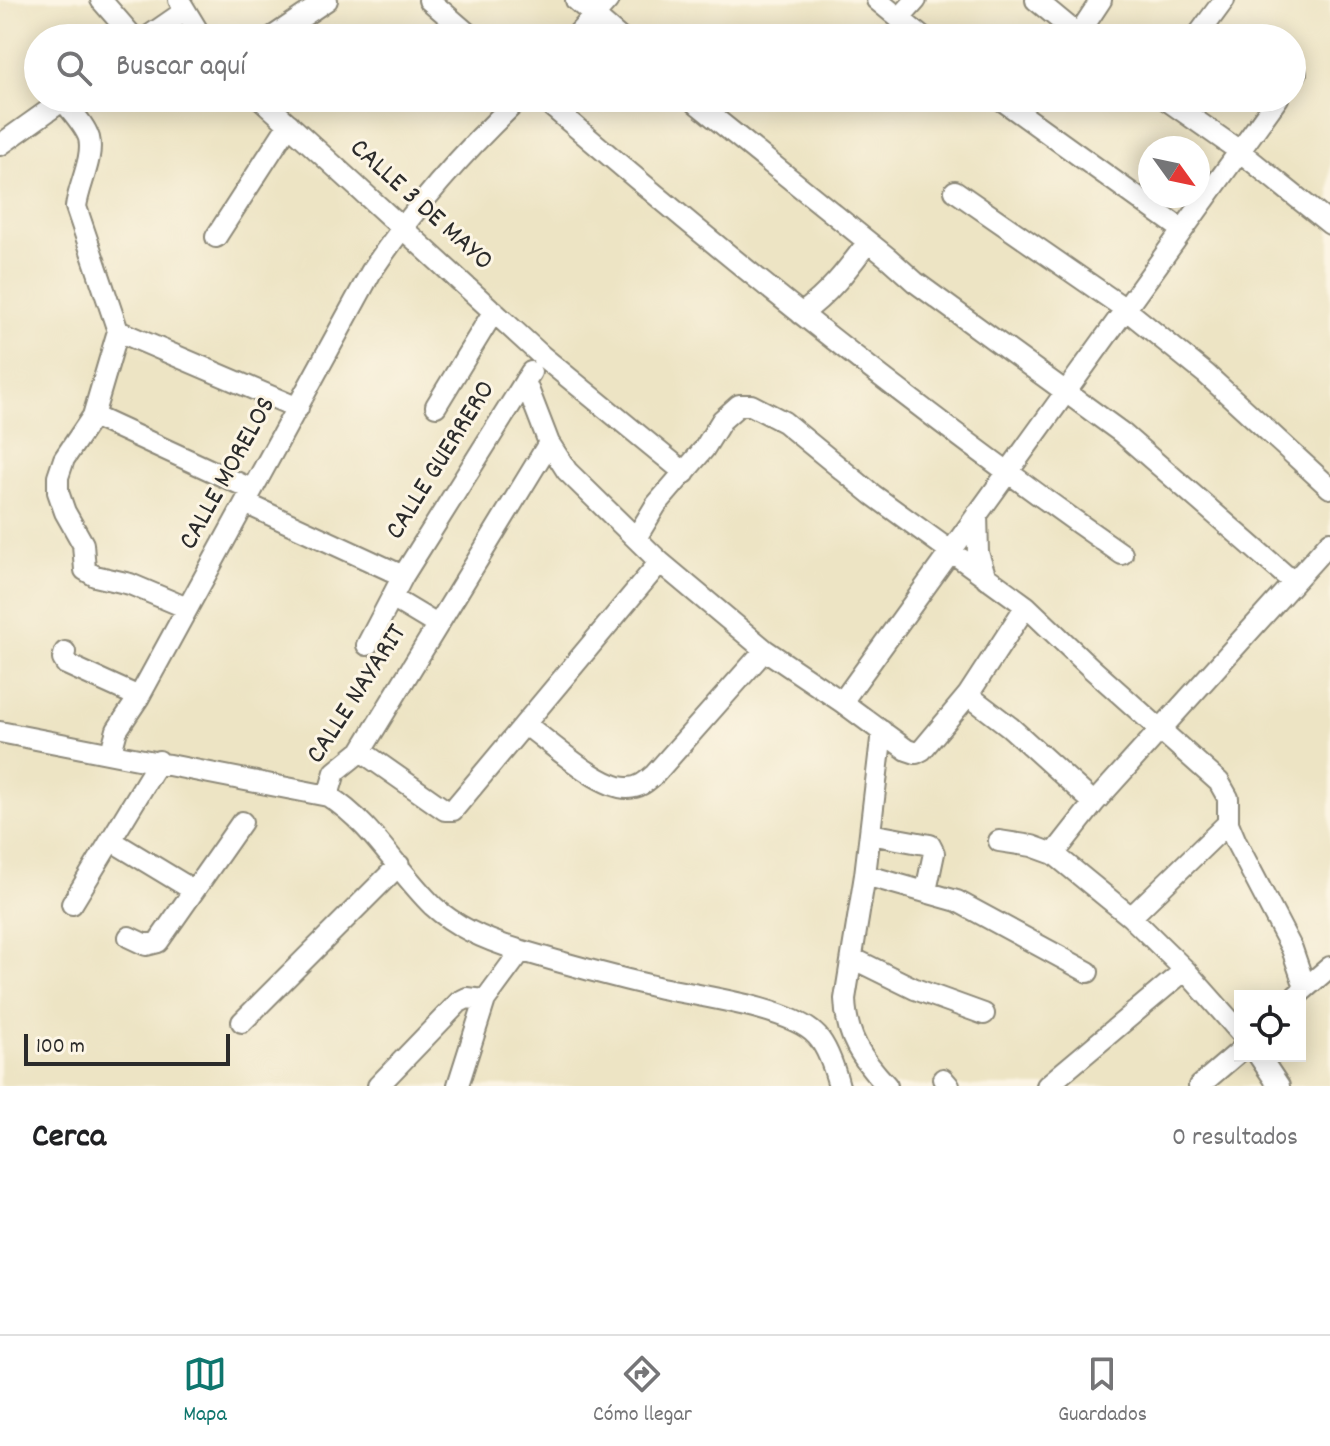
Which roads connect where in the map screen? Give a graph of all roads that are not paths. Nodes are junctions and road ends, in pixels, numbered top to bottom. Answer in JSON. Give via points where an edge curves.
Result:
{"nodes":[{"id":1,"x":101,"y":0,"type":"edge"},
{"id":2,"x":327,"y":0,"type":"edge"},
{"id":3,"x":429,"y":0,"type":"edge"},
{"id":4,"x":576,"y":0,"type":"edge"},
{"id":5,"x":608,"y":0,"type":"edge"},
{"id":6,"x":877,"y":0,"type":"edge"},
{"id":7,"x":916,"y":0,"type":"edge"},
{"id":8,"x":1036,"y":0,"type":"edge"},
{"id":9,"x":1101,"y":0,"type":"edge"},
{"id":10,"x":1224,"y":0,"type":"edge"},
{"id":11,"x":182,"y":5,"type":"edge"},
{"id":12,"x":592,"y":16,"type":"junction"},
{"id":13,"x":899,"y":19,"type":"junction"},
{"id":14,"x":122,"y":24,"type":"edge"},
{"id":15,"x":161,"y":24,"type":"edge"},
{"id":16,"x":194,"y":24,"type":"edge"},
{"id":17,"x":292,"y":24,"type":"edge"},
{"id":18,"x":457,"y":24,"type":"edge"},
{"id":19,"x":585,"y":24,"type":"edge"},
{"id":20,"x":602,"y":24,"type":"edge"},
{"id":21,"x":905,"y":24,"type":"edge"},
{"id":22,"x":1065,"y":24,"type":"edge"},
{"id":23,"x":1087,"y":24,"type":"edge"},
{"id":24,"x":1206,"y":24,"type":"edge"},
{"id":25,"x":47,"y":112,"type":"edge"},
{"id":26,"x":73,"y":112,"type":"edge"},
{"id":27,"x":276,"y":112,"type":"edge"},
{"id":28,"x":506,"y":112,"type":"edge"},
{"id":29,"x":558,"y":112,"type":"edge"},
{"id":30,"x":707,"y":112,"type":"edge"},
{"id":31,"x":1018,"y":112,"type":"edge"},
{"id":32,"x":1184,"y":112,"type":"edge"},
{"id":33,"x":1267,"y":112,"type":"edge"},
{"id":34,"x":289,"y":124,"type":"junction"},
{"id":35,"x":0,"y":145,"type":"edge"},
{"id":36,"x":1238,"y":150,"type":"junction"},
{"id":37,"x":955,"y":191,"type":"dead end"},
{"id":38,"x":1330,"y":224,"type":"edge"},
{"id":39,"x":403,"y":227,"type":"junction"},
{"id":40,"x":1181,"y":229,"type":"junction"},
{"id":41,"x":216,"y":237,"type":"dead end"},
{"id":42,"x":868,"y":242,"type":"junction"},
{"id":43,"x":1124,"y":308,"type":"junction"},
{"id":44,"x":494,"y":311,"type":"junction"},
{"id":45,"x":801,"y":314,"type":"junction"},
{"id":46,"x":118,"y":331,"type":"junction"},
{"id":47,"x":542,"y":356,"type":"junction"},
{"id":48,"x":525,"y":381,"type":"junction"},
{"id":49,"x":1065,"y":391,"type":"junction"},
{"id":50,"x":436,"y":406,"type":"dead end"},
{"id":51,"x":298,"y":408,"type":"junction"},
{"id":52,"x":93,"y":416,"type":"junction"},
{"id":53,"x":549,"y":443,"type":"junction"},
{"id":54,"x":685,"y":473,"type":"junction"},
{"id":55,"x":1007,"y":473,"type":"junction"},
{"id":56,"x":1330,"y":488,"type":"edge"},
{"id":57,"x":248,"y":496,"type":"junction"},
{"id":58,"x":977,"y":514,"type":"junction"},
{"id":59,"x":636,"y":538,"type":"junction"},
{"id":60,"x":1330,"y":542,"type":"edge"},
{"id":61,"x":948,"y":551,"type":"junction"},
{"id":62,"x":1122,"y":554,"type":"dead end"},
{"id":63,"x":660,"y":562,"type":"junction"},
{"id":64,"x":403,"y":576,"type":"junction"},
{"id":65,"x":986,"y":578,"type":"junction"},
{"id":66,"x":1292,"y":581,"type":"junction"},
{"id":67,"x":392,"y":598,"type":"junction"},
{"id":68,"x":1026,"y":606,"type":"junction"},
{"id":69,"x":187,"y":608,"type":"junction"},
{"id":70,"x":437,"y":625,"type":"junction"},
{"id":71,"x":367,"y":645,"type":"dead end"},
{"id":72,"x":765,"y":650,"type":"junction"},
{"id":73,"x":65,"y":652,"type":"dead end"},
{"id":74,"x":968,"y":695,"type":"junction"},
{"id":75,"x":139,"y":697,"type":"junction"},
{"id":76,"x":842,"y":702,"type":"junction"},
{"id":77,"x":526,"y":725,"type":"junction"},
{"id":78,"x":882,"y":731,"type":"junction"},
{"id":79,"x":1160,"y":731,"type":"junction"},
{"id":80,"x":0,"y":732,"type":"edge"},
{"id":81,"x":113,"y":743,"type":"junction"},
{"id":82,"x":361,"y":751,"type":"junction"},
{"id":83,"x":159,"y":761,"type":"junction"},
{"id":84,"x":331,"y":787,"type":"junction"},
{"id":85,"x":1094,"y":803,"type":"junction"},
{"id":86,"x":242,"y":822,"type":"dead end"},
{"id":87,"x":1228,"y":823,"type":"junction"},
{"id":88,"x":870,"y":834,"type":"junction"},
{"id":89,"x":112,"y":841,"type":"junction"},
{"id":90,"x":999,"y":841,"type":"dead end"},
{"id":91,"x":1054,"y":854,"type":"junction"},
{"id":92,"x":399,"y":865,"type":"junction"},
{"id":93,"x":865,"y":875,"type":"junction"},
{"id":94,"x":193,"y":890,"type":"junction"},
{"id":95,"x":926,"y":891,"type":"junction"},
{"id":96,"x":72,"y":904,"type":"dead end"},
{"id":97,"x":1131,"y":917,"type":"junction"},
{"id":98,"x":129,"y":937,"type":"dead end"},
{"id":99,"x":521,"y":951,"type":"junction"},
{"id":100,"x":852,"y":958,"type":"junction"},
{"id":101,"x":1185,"y":970,"type":"junction"},
{"id":102,"x":1088,"y":972,"type":"dead end"},
{"id":103,"x":1327,"y":975,"type":"edge"},
{"id":104,"x":1301,"y":990,"type":"edge"},
{"id":105,"x":1303,"y":990,"type":"edge"},
{"id":106,"x":485,"y":1000,"type":"junction"},
{"id":107,"x":984,"y":1014,"type":"dead end"},
{"id":108,"x":242,"y":1022,"type":"dead end"},
{"id":109,"x":1234,"y":1025,"type":"edge"},
{"id":110,"x":1234,"y":1056,"type":"edge"},
{"id":111,"x":1263,"y":1062,"type":"edge"},
{"id":112,"x":846,"y":1071,"type":"edge"},
{"id":113,"x":1060,"y":1082,"type":"edge"},
{"id":114,"x":458,"y":1085,"type":"edge"},
{"id":115,"x":378,"y":1086,"type":"edge"},
{"id":116,"x":887,"y":1086,"type":"edge"},
{"id":117,"x":1199,"y":1086,"type":"edge"},
{"id":118,"x":1279,"y":1086,"type":"edge"}],
"edges":[{"from":1,"to":14,"type":"street"},
{"from":2,"to":17,"type":"street"},
{"from":3,"to":18,"type":"street"},
{"from":4,"to":12,"type":"street"},
{"from":5,"to":12,"type":"street"},
{"from":6,"to":13,"type":"street"},
{"from":7,"to":13,"type":"street"},
{"from":8,"to":22,"type":"street"},
{"from":9,"to":23,"type":"street"},
{"from":10,"to":24,"type":"street"},
{"from":11,"to":15,"type":"street"},
{"from":11,"to":16,"type":"street"},
{"from":12,"to":19,"type":"street"},
{"from":12,"to":20,"type":"street"},
{"from":13,"to":21,"type":"street"},
{"from":25,"to":35,"type":"street"},
{"from":26,"to":46,"type":"street","via":[[89,137],[76,207]]},
{"from":27,"to":34,"type":"street","name":"CALLE 3 DE MAYO"},
{"from":28,"to":39,"type":"street","name":"CALLE MORELOS"},
{"from":29,"to":45,"type":"street"},
{"from":30,"to":42,"type":"street"},
{"from":31,"to":40,"type":"street"},
{"from":32,"to":36,"type":"street"},
{"from":33,"to":36,"type":"street"},
{"from":34,"to":39,"type":"street","name":"CALLE 3 DE MAYO"},
{"from":34,"to":41,"type":"street"},
{"from":36,"to":38,"type":"street"},
{"from":36,"to":40,"type":"street"},
{"from":37,"to":43,"type":"street"},
{"from":39,"to":44,"type":"street","name":"CALLE 3 DE MAYO"},
{"from":39,"to":51,"type":"street","name":"CALLE MORELOS","via":[[371,272]]},
{"from":40,"to":43,"type":"street"},
{"from":42,"to":45,"type":"street","via":[[832,289]]},
{"from":42,"to":49,"type":"street"},
{"from":43,"to":49,"type":"street"},
{"from":43,"to":56,"type":"street","via":[[1206,374]]},
{"from":44,"to":47,"type":"street","name":"CALLE 3 DE MAYO"},
{"from":44,"to":50,"type":"street"},
{"from":45,"to":55,"type":"street"},
{"from":46,"to":51,"type":"street"},
{"from":46,"to":52,"type":"street"},
{"from":47,"to":48,"type":"street","name":"CALLE GUERRERO"},
{"from":47,"to":54,"type":"street","name":"CALLE 3 DE MAYO"},
{"from":48,"to":53,"type":"street"},
{"from":48,"to":64,"type":"street","name":"CALLE GUERRERO"},
{"from":49,"to":55,"type":"street"},
{"from":49,"to":66,"type":"street","via":[[1122,433]]},
{"from":51,"to":57,"type":"street","name":"CALLE MORELOS"},
{"from":52,"to":57,"type":"street"},
{"from":52,"to":69,"type":"street","via":[[58,477],[65,512],[83,544],[85,570]]},
{"from":53,"to":59,"type":"street","via":[[567,471]]},
{"from":53,"to":70,"type":"street","name":"CALLE NAYARIT"},
{"from":54,"to":59,"type":"street"},
{"from":54,"to":61,"type":"street","via":[[722,420],[739,405],[751,405],[784,422]]},
{"from":55,"to":58,"type":"street"},
{"from":55,"to":62,"type":"street"},
{"from":57,"to":64,"type":"street"},
{"from":57,"to":69,"type":"street","name":"CALLE MORELOS"},
{"from":58,"to":61,"type":"street"},
{"from":58,"to":65,"type":"street","via":[[978,553]]},
{"from":59,"to":63,"type":"street"},
{"from":60,"to":66,"type":"street"},
{"from":61,"to":65,"type":"street"},
{"from":61,"to":76,"type":"street"},
{"from":63,"to":72,"type":"street"},
{"from":63,"to":77,"type":"street"},
{"from":64,"to":67,"type":"street","name":"CALLE GUERRERO"},
{"from":65,"to":68,"type":"street"},
{"from":66,"to":79,"type":"street"},
{"from":67,"to":70,"type":"street"},
{"from":67,"to":71,"type":"street","name":"CALLE GUERRERO"},
{"from":68,"to":74,"type":"street"},
{"from":68,"to":79,"type":"street"},
{"from":69,"to":75,"type":"street","name":"CALLE MORELOS"},
{"from":70,"to":82,"type":"street","name":"CALLE NAYARIT"},
{"from":72,"to":76,"type":"street"},
{"from":72,"to":77,"type":"street","via":[[655,774],[636,787],[602,781]]},
{"from":73,"to":75,"type":"street","via":[[66,664]]},
{"from":74,"to":78,"type":"street","via":[[916,753]]},
{"from":74,"to":85,"type":"street"},
{"from":75,"to":81,"type":"street","name":"CALLE MORELOS"},
{"from":76,"to":78,"type":"street"},
{"from":77,"to":82,"type":"street","via":[[451,811]]},
{"from":78,"to":88,"type":"street"},
{"from":79,"to":85,"type":"street"},
{"from":79,"to":87,"type":"street","via":[[1224,788]]},
{"from":80,"to":81,"type":"street"},
{"from":81,"to":83,"type":"street"},
{"from":82,"to":84,"type":"street","name":"CALLE NAYARIT"},
{"from":83,"to":84,"type":"street"},
{"from":83,"to":89,"type":"street"},
{"from":84,"to":92,"type":"street"},
{"from":85,"to":91,"type":"street"},
{"from":86,"to":94,"type":"street"},
{"from":87,"to":97,"type":"street"},
{"from":87,"to":104,"type":"street","via":[[1292,949]]},
{"from":88,"to":93,"type":"street"},
{"from":88,"to":95,"type":"street","via":[[930,845],[934,853]]},
{"from":89,"to":94,"type":"street"},
{"from":89,"to":96,"type":"street"},
{"from":90,"to":91,"type":"street"},
{"from":91,"to":97,"type":"street"},
{"from":92,"to":99,"type":"street","via":[[452,921]]},
{"from":92,"to":108,"type":"street"},
{"from":93,"to":95,"type":"street"},
{"from":93,"to":100,"type":"street"},
{"from":94,"to":98,"type":"street","via":[[157,943],[146,945]]},
{"from":95,"to":102,"type":"street","via":[[957,901]]},
{"from":97,"to":101,"type":"street"},
{"from":99,"to":106,"type":"street"},
{"from":99,"to":112,"type":"street","via":[[778,1015],[818,1037]]},
{"from":100,"to":107,"type":"street","via":[[893,980]]},
{"from":100,"to":112,"type":"street","via":[[845,999]]},
{"from":101,"to":109,"type":"street"},
{"from":101,"to":113,"type":"street"},
{"from":103,"to":105,"type":"street"},
{"from":106,"to":114,"type":"street"},
{"from":106,"to":115,"type":"street","via":[[459,1002]]},
{"from":110,"to":117,"type":"street"},
{"from":111,"to":118,"type":"street"},
{"from":112,"to":116,"type":"street"}]}
